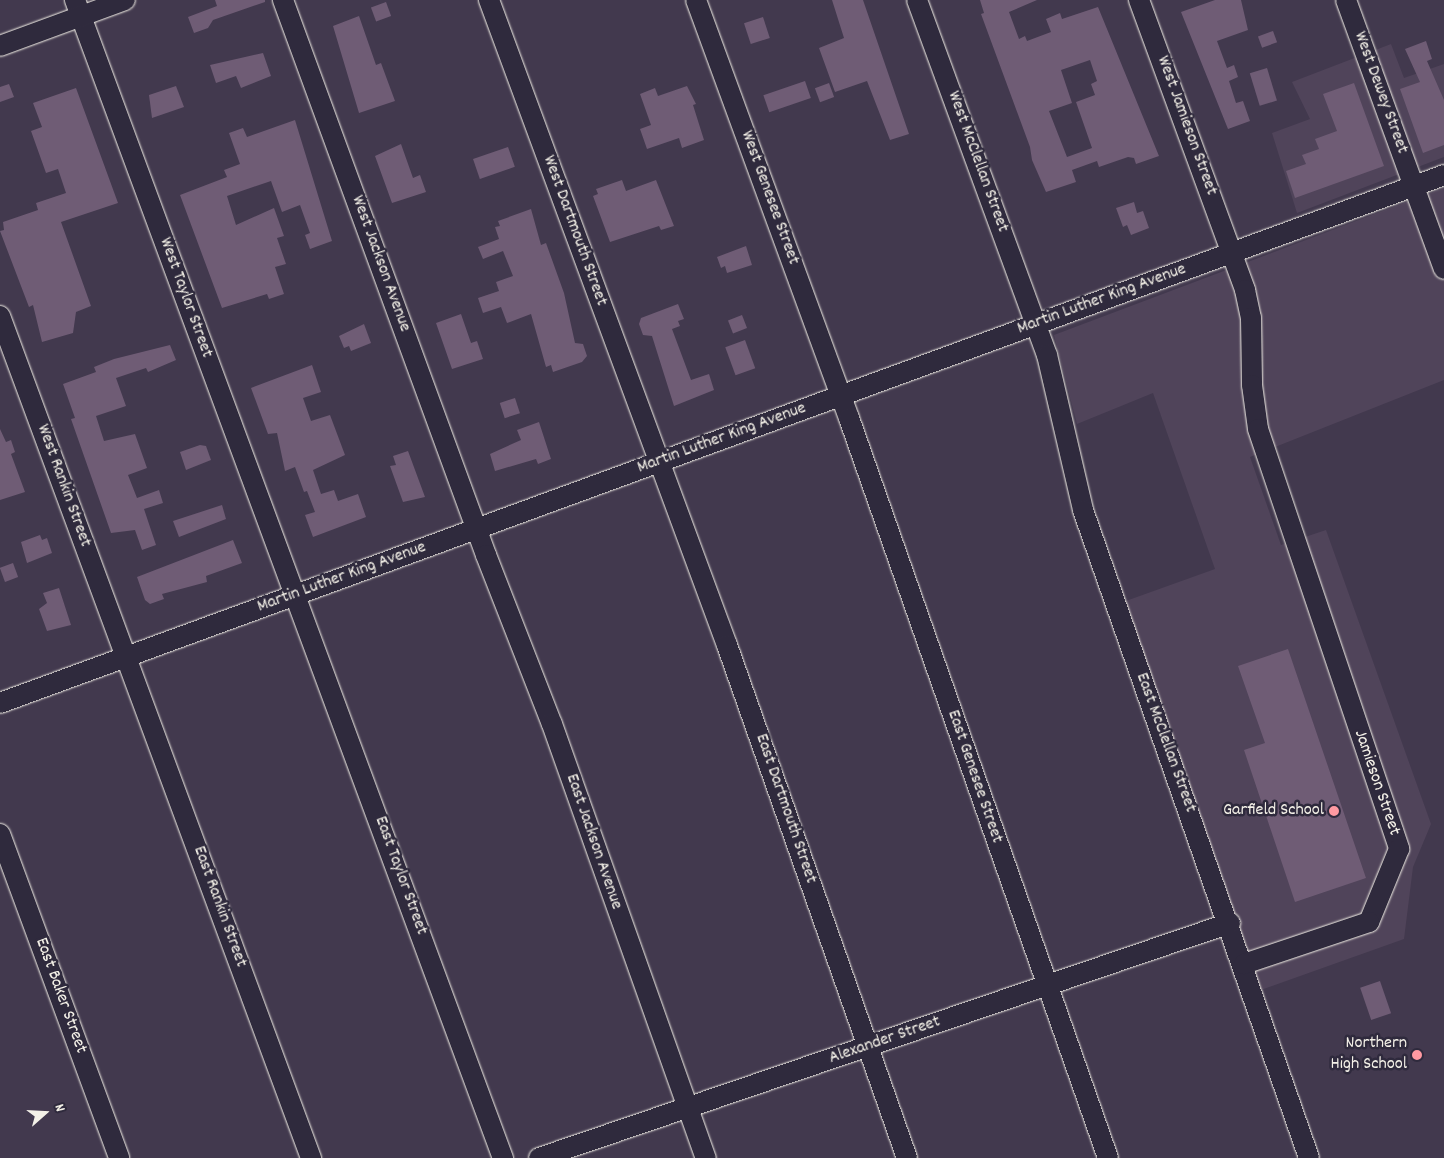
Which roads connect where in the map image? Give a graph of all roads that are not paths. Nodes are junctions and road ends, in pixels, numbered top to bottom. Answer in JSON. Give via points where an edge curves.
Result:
{"nodes":[{"id":1,"x":125,"y":0,"type":"edge"},
{"id":2,"x":283,"y":0,"type":"edge"},
{"id":3,"x":490,"y":0,"type":"edge"},
{"id":4,"x":696,"y":0,"type":"edge"},
{"id":5,"x":917,"y":0,"type":"edge"},
{"id":6,"x":1139,"y":0,"type":"edge"},
{"id":7,"x":1346,"y":0,"type":"edge"},
{"id":8,"x":78,"y":8,"type":"edge"},
{"id":9,"x":0,"y":46,"type":"edge"},
{"id":10,"x":1444,"y":174,"type":"edge"},
{"id":11,"x":1414,"y":186,"type":"junction"},
{"id":12,"x":1232,"y":253,"type":"junction"},
{"id":13,"x":1444,"y":269,"type":"edge"},
{"id":14,"x":0,"y":316,"type":"edge"},
{"id":15,"x":1036,"y":324,"type":"junction"},
{"id":16,"x":841,"y":396,"type":"junction"},
{"id":17,"x":659,"y":462,"type":"junction"},
{"id":18,"x":476,"y":528,"type":"junction"},
{"id":19,"x":1294,"y":545,"type":"joint"},
{"id":20,"x":294,"y":595,"type":"junction"},
{"id":21,"x":125,"y":657,"type":"junction"},
{"id":22,"x":0,"y":703,"type":"edge"},
{"id":23,"x":0,"y":834,"type":"edge"},
{"id":24,"x":1230,"y":923,"type":"junction"},
{"id":25,"x":1244,"y":964,"type":"junction"},
{"id":26,"x":1048,"y":985,"type":"junction"},
{"id":27,"x":869,"y":1047,"type":"junction"},
{"id":28,"x":688,"y":1108,"type":"junction"},
{"id":29,"x":120,"y":1158,"type":"edge"},
{"id":30,"x":311,"y":1158,"type":"edge"},
{"id":31,"x":503,"y":1158,"type":"edge"},
{"id":32,"x":540,"y":1158,"type":"edge"},
{"id":33,"x":706,"y":1158,"type":"edge"},
{"id":34,"x":907,"y":1158,"type":"edge"},
{"id":35,"x":1108,"y":1158,"type":"edge"},
{"id":36,"x":1310,"y":1158,"type":"edge"}],
"edges":[{"from":1,"to":8,"type":"street"},
{"from":2,"to":18,"type":"street","name":"West Jackson Avenue"},
{"from":3,"to":17,"type":"street","name":"West Dartmouth Street"},
{"from":4,"to":16,"type":"street","name":"West Genesee Street"},
{"from":5,"to":15,"type":"street","name":"West McClellan Street"},
{"from":6,"to":12,"type":"street","name":"West Jamieson Street"},
{"from":7,"to":11,"type":"street","name":"West Dewey Street"},
{"from":8,"to":9,"type":"street"},
{"from":8,"to":20,"type":"street","name":"West Taylor Street"},
{"from":10,"to":11,"type":"street","name":"Martin Luther King Avenue"},
{"from":11,"to":12,"type":"street","name":"Martin Luther King Avenue"},
{"from":11,"to":13,"type":"street","name":"West Dewey Street"},
{"from":12,"to":15,"type":"street","name":"Martin Luther King Avenue"},
{"from":12,"to":19,"type":"street","name":"West Jamieson Street","via":[[1251,318],[1254,412]]},
{"from":14,"to":21,"type":"street","name":"West Rankin Street"},
{"from":15,"to":16,"type":"street","name":"Martin Luther King Avenue"},
{"from":15,"to":24,"type":"street","name":"East McClellan Street","via":[[1059,395],[1078,494]]},
{"from":16,"to":17,"type":"street","name":"Martin Luther King Avenue"},
{"from":16,"to":26,"type":"street","name":"East Genesee Street"},
{"from":17,"to":18,"type":"street","name":"Martin Luther King Avenue"},
{"from":17,"to":27,"type":"street","name":"East Dartmouth Street"},
{"from":18,"to":20,"type":"street","name":"Martin Luther King Avenue"},
{"from":18,"to":28,"type":"street","name":"East Jackson Avenue","via":[[552,724]]},
{"from":19,"to":25,"type":"street","name":"Jamieson Street","via":[[1399,850],[1369,922]]},
{"from":20,"to":21,"type":"street","name":"Martin Luther King Avenue"},
{"from":20,"to":31,"type":"street","name":"East Taylor Street"},
{"from":21,"to":22,"type":"street","name":"Martin Luther King Avenue"},
{"from":21,"to":30,"type":"street","name":"East Rankin Street"},
{"from":23,"to":29,"type":"street","name":"East Baker Street"},
{"from":24,"to":25,"type":"street","name":"East McClellan Street"},
{"from":24,"to":26,"type":"street","name":"Alexander Street"},
{"from":25,"to":36,"type":"street","name":"East McClellan Street"},
{"from":26,"to":27,"type":"street","name":"Alexander Street"},
{"from":26,"to":35,"type":"street","name":"East Genesee Street"},
{"from":27,"to":28,"type":"street","name":"Alexander Street"},
{"from":27,"to":34,"type":"street","name":"East Dartmouth Street"},
{"from":28,"to":32,"type":"street","name":"Alexander Street"},
{"from":28,"to":33,"type":"street","name":"East Jackson Avenue"}]}
